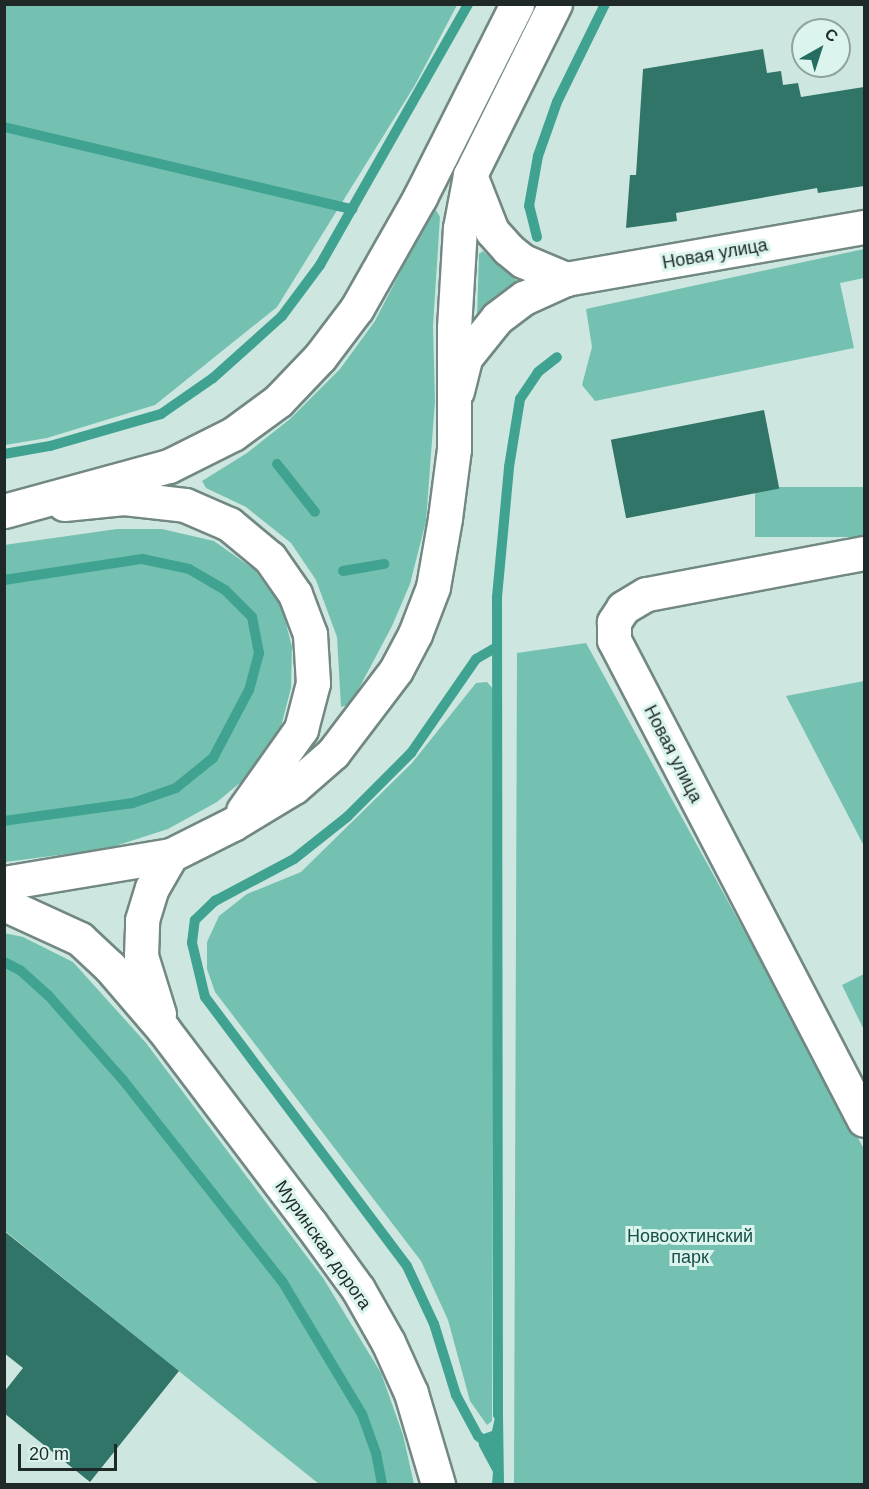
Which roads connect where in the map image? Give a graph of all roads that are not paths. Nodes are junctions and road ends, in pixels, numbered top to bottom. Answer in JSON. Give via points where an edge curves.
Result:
{"nodes":[{"id":1,"x":517,"y":4,"type":"edge"},
{"id":2,"x":555,"y":4,"type":"edge"},
{"id":3,"x":470,"y":175,"type":"junction"},
{"id":4,"x":864,"y":227,"type":"edge"},
{"id":5,"x":566,"y":279,"type":"junction"},
{"id":6,"x":456,"y":396,"type":"junction"},
{"id":7,"x":14,"y":509,"type":"edge"},
{"id":8,"x":864,"y":553,"type":"edge"},
{"id":9,"x":233,"y":824,"type":"junction"},
{"id":10,"x":171,"y":855,"type":"junction"},
{"id":11,"x":4,"y":883,"type":"edge"},
{"id":12,"x":4,"y":904,"type":"edge"},
{"id":13,"x":164,"y":1030,"type":"junction"},
{"id":14,"x":864,"y":1120,"type":"edge"},
{"id":15,"x":438,"y":1485,"type":"edge"}],
"edges":[{"from":1,"to":7,"type":"main road","via":[[420,197],[357,308],[320,357],[278,401],[233,434],[169,466]]},
{"from":2,"to":3,"type":"main road"},
{"from":3,"to":5,"type":"main road","via":[[492,231],[508,249],[523,261]]},
{"from":3,"to":6,"type":"main road","via":[[459,239],[454,328]]},
{"from":4,"to":5,"type":"main road","name":"Новая улица"},
{"from":5,"to":6,"type":"main road","name":"Новая улица","via":[[524,298],[497,318],[465,358]]},
{"from":6,"to":9,"type":"main road","via":[[445,518],[433,587],[415,634],[372,704],[333,753],[294,787]]},
{"from":7,"to":9,"type":"main road","via":[[124,498],[185,505],[229,524],[270,558],[295,594],[310,634],[310,694],[301,729]]},
{"from":8,"to":14,"type":"main road","name":"Новая улица","via":[[646,594],[623,608],[614,622],[614,640]]},
{"from":9,"to":10,"type":"main road"},
{"from":10,"to":11,"type":"main road"},
{"from":10,"to":13,"type":"main road","name":"Муринская дорога","via":[[142,920],[141,956]]},
{"from":12,"to":13,"type":"main road","name":"Муринская дорога","via":[[80,939],[110,967]]},
{"from":13,"to":15,"type":"main road","name":"Муринская дорога","via":[[358,1289],[411,1393]]}]}
